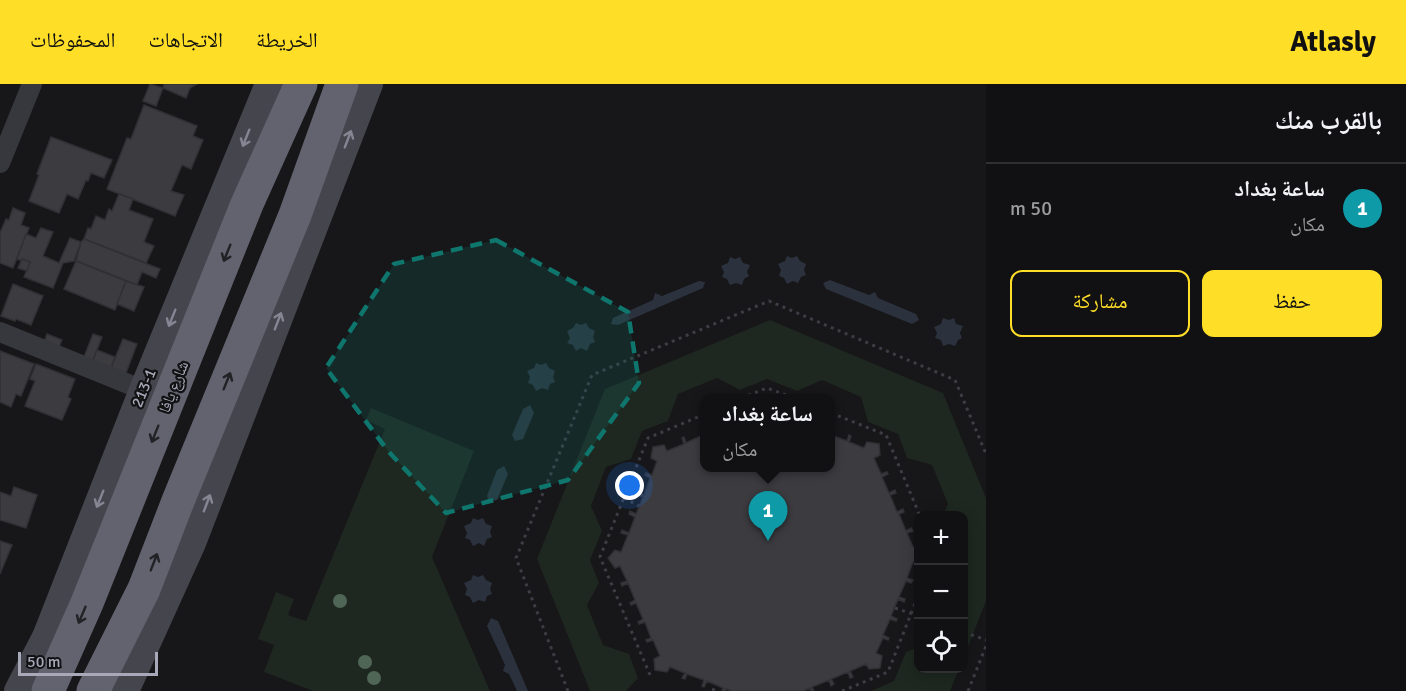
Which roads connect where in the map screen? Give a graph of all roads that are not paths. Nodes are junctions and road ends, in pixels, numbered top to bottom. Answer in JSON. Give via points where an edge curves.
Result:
{"nodes":[{"id":1,"x":32,"y":84,"type":"edge"},
{"id":2,"x":269,"y":84,"type":"edge"},
{"id":3,"x":292,"y":84,"type":"edge"},
{"id":4,"x":301,"y":84,"type":"edge"},
{"id":5,"x":342,"y":84,"type":"edge"},
{"id":6,"x":350,"y":84,"type":"edge"},
{"id":7,"x":369,"y":84,"type":"edge"},
{"id":8,"x":0,"y":163,"type":"edge"},
{"id":9,"x":247,"y":204,"type":"junction"},
{"id":10,"x":295,"y":214,"type":"junction"},
{"id":11,"x":0,"y":332,"type":"edge"},
{"id":12,"x":143,"y":390,"type":"junction"},
{"id":13,"x":136,"y":607,"type":"junction"},
{"id":14,"x":66,"y":651,"type":"junction"},
{"id":15,"x":18,"y":691,"type":"edge"},
{"id":16,"x":40,"y":691,"type":"edge"},
{"id":17,"x":48,"y":691,"type":"edge"},
{"id":18,"x":93,"y":691,"type":"edge"},
{"id":19,"x":100,"y":691,"type":"edge"},
{"id":20,"x":125,"y":691,"type":"edge"}],
"edges":[{"from":1,"to":8,"type":"street"},
{"from":2,"to":12,"type":"main road","name":"213-1","one_way":true},
{"from":3,"to":9,"type":"highway"},
{"from":4,"to":9,"type":"highway","name":"شارع يافا"},
{"from":5,"to":10,"type":"highway"},
{"from":6,"to":10,"type":"highway"},
{"from":20,"to":7,"type":"main road","one_way":true,"via":[[192,543]]},
{"from":9,"to":14,"type":"highway","name":"شارع يافا","one_way":true},
{"from":13,"to":10,"type":"highway","one_way":true},
{"from":11,"to":12,"type":"street"},
{"from":12,"to":15,"type":"main road","name":"213-1","one_way":true,"via":[[46,637]]},
{"from":13,"to":18,"type":"highway"},
{"from":13,"to":19,"type":"highway"},
{"from":14,"to":16,"type":"highway"},
{"from":14,"to":17,"type":"highway","name":"شارع يافا"}]}
